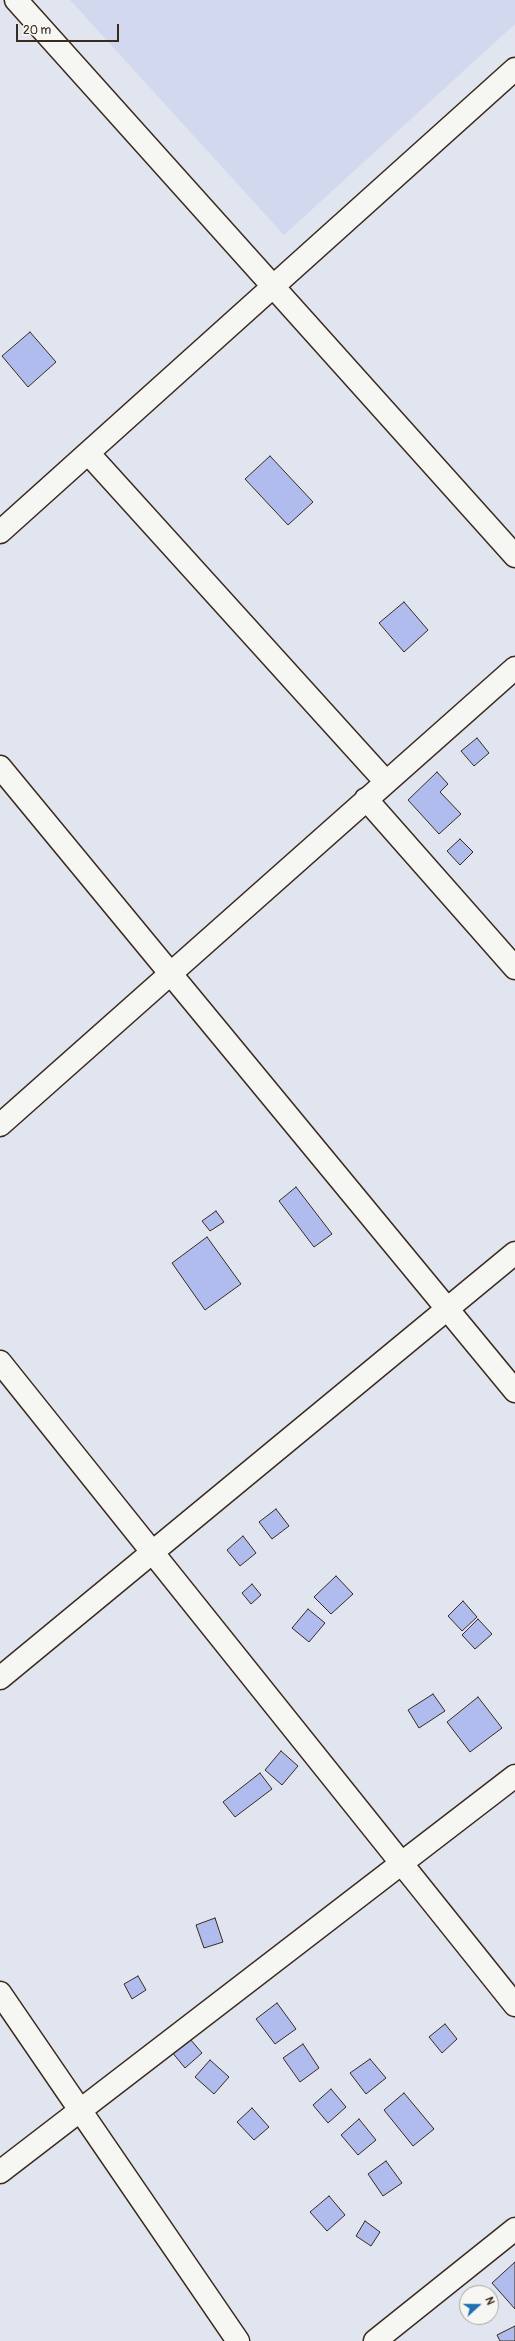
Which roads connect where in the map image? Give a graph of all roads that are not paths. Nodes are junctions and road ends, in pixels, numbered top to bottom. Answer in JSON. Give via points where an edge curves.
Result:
{"nodes":[{"id":1,"x":16,"y":0,"type":"edge"},
{"id":2,"x":515,"y":69,"type":"edge"},
{"id":3,"x":273,"y":286,"type":"junction"},
{"id":4,"x":88,"y":453,"type":"junction"},
{"id":5,"x":0,"y":532,"type":"edge"},
{"id":6,"x":515,"y":556,"type":"edge"},
{"id":7,"x":515,"y":668,"type":"edge"},
{"id":8,"x":0,"y":767,"type":"edge"},
{"id":9,"x":386,"y":782,"type":"junction"},
{"id":10,"x":366,"y":800,"type":"junction"},
{"id":11,"x":515,"y":968,"type":"edge"},
{"id":12,"x":171,"y":974,"type":"junction"},
{"id":13,"x":0,"y":1125,"type":"edge"},
{"id":14,"x":515,"y":1253,"type":"edge"},
{"id":15,"x":447,"y":1309,"type":"junction"},
{"id":16,"x":0,"y":1362,"type":"edge"},
{"id":17,"x":515,"y":1391,"type":"edge"},
{"id":18,"x":152,"y":1552,"type":"junction"},
{"id":19,"x":0,"y":1678,"type":"edge"},
{"id":20,"x":515,"y":1776,"type":"edge"},
{"id":21,"x":401,"y":1863,"type":"junction"},
{"id":22,"x":0,"y":1993,"type":"edge"},
{"id":23,"x":515,"y":2005,"type":"edge"},
{"id":24,"x":80,"y":2110,"type":"junction"},
{"id":25,"x":0,"y":2172,"type":"edge"},
{"id":26,"x":515,"y":2229,"type":"edge"},
{"id":27,"x":238,"y":2341,"type":"edge"},
{"id":28,"x":375,"y":2341,"type":"edge"}],
"edges":[{"from":1,"to":3,"type":"street"},
{"from":2,"to":3,"type":"street"},
{"from":3,"to":4,"type":"street"},
{"from":3,"to":6,"type":"street"},
{"from":4,"to":5,"type":"street"},
{"from":4,"to":9,"type":"street"},
{"from":7,"to":9,"type":"street"},
{"from":8,"to":12,"type":"street"},
{"from":9,"to":10,"type":"street"},
{"from":10,"to":11,"type":"street"},
{"from":10,"to":12,"type":"street"},
{"from":12,"to":13,"type":"street"},
{"from":12,"to":15,"type":"street"},
{"from":14,"to":15,"type":"street"},
{"from":15,"to":17,"type":"street"},
{"from":15,"to":18,"type":"street"},
{"from":16,"to":18,"type":"street"},
{"from":18,"to":19,"type":"street"},
{"from":18,"to":21,"type":"street"},
{"from":20,"to":21,"type":"street"},
{"from":21,"to":23,"type":"street"},
{"from":21,"to":24,"type":"street"},
{"from":22,"to":24,"type":"street"},
{"from":24,"to":25,"type":"street"},
{"from":24,"to":27,"type":"street"},
{"from":26,"to":28,"type":"street"}]}
